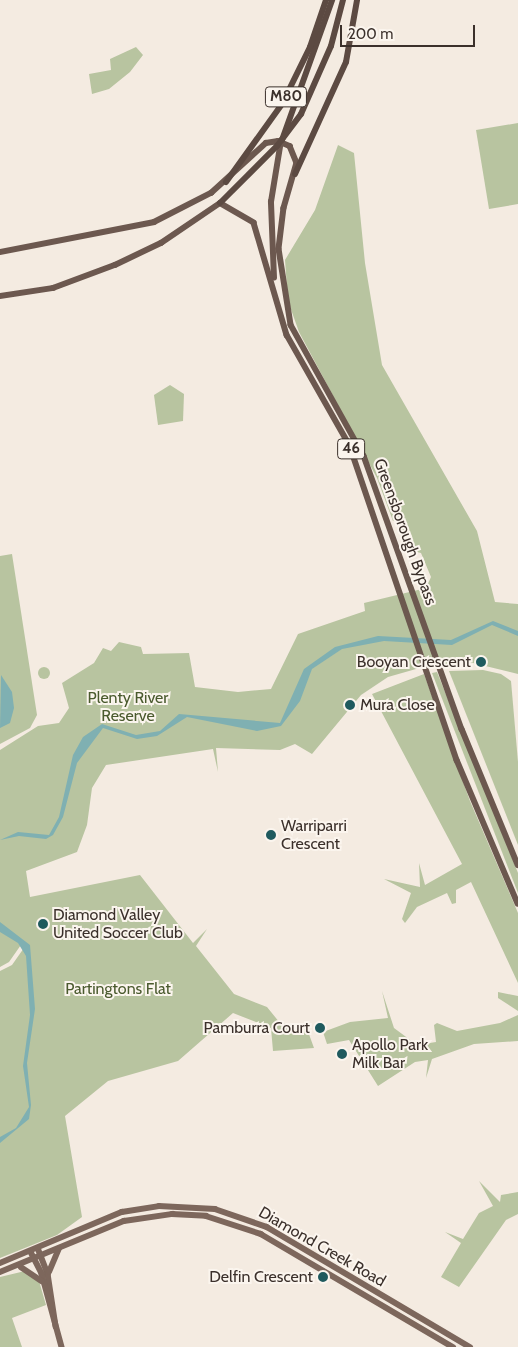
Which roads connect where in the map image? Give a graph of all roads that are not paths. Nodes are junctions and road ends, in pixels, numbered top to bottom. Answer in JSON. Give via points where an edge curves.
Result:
{"nodes":[{"id":1,"x":326,"y":0,"type":"edge"},
{"id":2,"x":332,"y":0,"type":"edge"},
{"id":3,"x":343,"y":0,"type":"edge"},
{"id":4,"x":357,"y":0,"type":"edge"},
{"id":5,"x":282,"y":141,"type":"junction"},
{"id":6,"x":295,"y":174,"type":"junction"},
{"id":7,"x":226,"y":182,"type":"junction"},
{"id":8,"x":220,"y":203,"type":"junction"},
{"id":9,"x":0,"y":252,"type":"edge"},
{"id":10,"x":276,"y":295,"type":"junction"},
{"id":11,"x":0,"y":296,"type":"edge"},
{"id":12,"x":518,"y":865,"type":"edge"},
{"id":13,"x":518,"y":904,"type":"edge"},
{"id":14,"x":264,"y":1226,"type":"junction"},
{"id":15,"x":261,"y":1234,"type":"junction"},
{"id":16,"x":60,"y":1247,"type":"junction"},
{"id":17,"x":38,"y":1248,"type":"junction"},
{"id":18,"x":30,"y":1252,"type":"junction"},
{"id":19,"x":308,"y":1252,"type":"junction"},
{"id":20,"x":42,"y":1257,"type":"junction"},
{"id":21,"x":303,"y":1259,"type":"junction"},
{"id":22,"x":36,"y":1261,"type":"junction"},
{"id":23,"x":0,"y":1263,"type":"edge"},
{"id":24,"x":21,"y":1267,"type":"junction"},
{"id":25,"x":0,"y":1272,"type":"edge"},
{"id":26,"x":48,"y":1274,"type":"junction"},
{"id":27,"x":44,"y":1285,"type":"junction"},
{"id":28,"x":56,"y":1329,"type":"junction"},
{"id":29,"x":62,"y":1347,"type":"edge"},
{"id":30,"x":452,"y":1347,"type":"edge"},
{"id":31,"x":470,"y":1347,"type":"edge"}],
"edges":[{"from":1,"to":7,"type":"highway","number":"M80","via":[[310,47],[282,104]]},
{"from":2,"to":5,"type":"highway"},
{"from":3,"to":5,"type":"highway","number":"M80","via":[[331,46],[310,98]]},
{"from":4,"to":6,"type":"highway","via":[[346,62]]},
{"from":5,"to":6,"type":"highway","name":"Greensborough Bypass","number":"46","via":[[295,154]]},
{"from":5,"to":7,"type":"highway","via":[[263,144]]},
{"from":5,"to":8,"type":"highway","number":"M80"},
{"from":5,"to":10,"type":"highway","via":[[271,214]]},
{"from":6,"to":12,"type":"highway","name":"Greensborough Bypass","number":"46","via":[[279,238],[288,314],[307,361],[360,446],[451,696]]},
{"from":7,"to":9,"type":"highway","via":[[198,202],[154,222]]},
{"from":8,"to":10,"type":"highway","name":"Greensborough Bypass","number":"46","via":[[241,212],[258,228]]},
{"from":8,"to":11,"type":"highway","via":[[132,258],[53,288]]},
{"from":10,"to":13,"type":"highway","name":"Greensborough Bypass","number":"46","via":[[293,350],[350,446],[394,584],[469,791]]},
{"from":14,"to":15,"type":"main road"},
{"from":14,"to":17,"type":"main road","name":"Diamond Creek Road","via":[[216,1209],[160,1206],[104,1217]]},
{"from":14,"to":19,"type":"main road","name":"Diamond Creek Road"},
{"from":15,"to":16,"type":"main road","name":"Diamond Creek Road","via":[[215,1218],[158,1215],[111,1224]]},
{"from":15,"to":21,"type":"main road","name":"Diamond Creek Road"},
{"from":16,"to":20,"type":"main road","name":"Diamond Creek Road"},
{"from":16,"to":26,"type":"main road"},
{"from":17,"to":18,"type":"main road","name":"Diamond Creek Road"},
{"from":17,"to":20,"type":"main road"},
{"from":18,"to":22,"type":"main road"},
{"from":18,"to":23,"type":"main road","name":"Diamond Creek Road"},
{"from":19,"to":21,"type":"main road"},
{"from":19,"to":31,"type":"main road","name":"Diamond Creek Road"},
{"from":20,"to":22,"type":"main road","name":"Diamond Creek Road"},
{"from":20,"to":26,"type":"main road"},
{"from":21,"to":30,"type":"main road","name":"Diamond Creek Road"},
{"from":22,"to":24,"type":"main road","name":"Diamond Creek Road"},
{"from":22,"to":27,"type":"main road"},
{"from":24,"to":25,"type":"main road","name":"Diamond Creek Road"},
{"from":24,"to":27,"type":"main road","via":[[36,1274]]},
{"from":26,"to":28,"type":"main road"},
{"from":27,"to":28,"type":"main road"},
{"from":28,"to":29,"type":"main road"}]}
